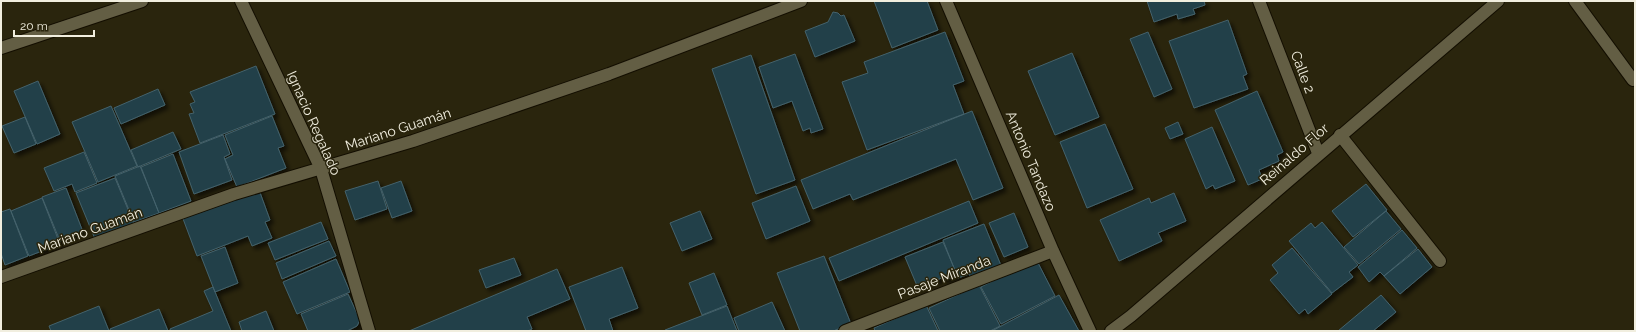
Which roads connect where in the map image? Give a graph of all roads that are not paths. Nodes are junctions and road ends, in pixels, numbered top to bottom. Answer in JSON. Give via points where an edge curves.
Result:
{"nodes":[{"id":1,"x":142,"y":1,"type":"edge"},
{"id":2,"x":241,"y":1,"type":"edge"},
{"id":3,"x":801,"y":1,"type":"edge"},
{"id":4,"x":946,"y":1,"type":"edge"},
{"id":5,"x":1259,"y":1,"type":"edge"},
{"id":6,"x":1498,"y":1,"type":"edge"},
{"id":7,"x":1575,"y":1,"type":"edge"},
{"id":8,"x":1,"y":48,"type":"edge"},
{"id":9,"x":1633,"y":80,"type":"dead end"},
{"id":10,"x":1340,"y":135,"type":"junction"},
{"id":11,"x":1318,"y":153,"type":"junction"},
{"id":12,"x":321,"y":168,"type":"junction"},
{"id":13,"x":1053,"y":251,"type":"junction"},
{"id":14,"x":1440,"y":261,"type":"dead end"},
{"id":15,"x":1,"y":277,"type":"edge"},
{"id":16,"x":369,"y":331,"type":"edge"},
{"id":17,"x":845,"y":331,"type":"edge"},
{"id":18,"x":1090,"y":331,"type":"edge"},
{"id":19,"x":1111,"y":331,"type":"edge"}],
"edges":[{"from":1,"to":8,"type":"street"},
{"from":2,"to":12,"type":"street","name":"Ignacio Regalado"},
{"from":3,"to":12,"type":"street","name":"Mariano Guamán","via":[[609,74],[413,141]]},
{"from":4,"to":13,"type":"street","name":"Antonio Tandazo"},
{"from":5,"to":11,"type":"street","name":"Calle 2"},
{"from":6,"to":10,"type":"street","name":"Reinaldo Flor"},
{"from":7,"to":9,"type":"street"},
{"from":10,"to":11,"type":"street","name":"Reinaldo Flor"},
{"from":10,"to":14,"type":"street"},
{"from":11,"to":19,"type":"street","name":"Reinaldo Flor"},
{"from":12,"to":15,"type":"street","name":"Mariano Guamán","via":[[234,194]]},
{"from":12,"to":16,"type":"street","name":"Ignacio Regalado"},
{"from":13,"to":17,"type":"street","name":"Pasaje Miranda"},
{"from":13,"to":18,"type":"street","name":"Antonio Tandazo"}]}
